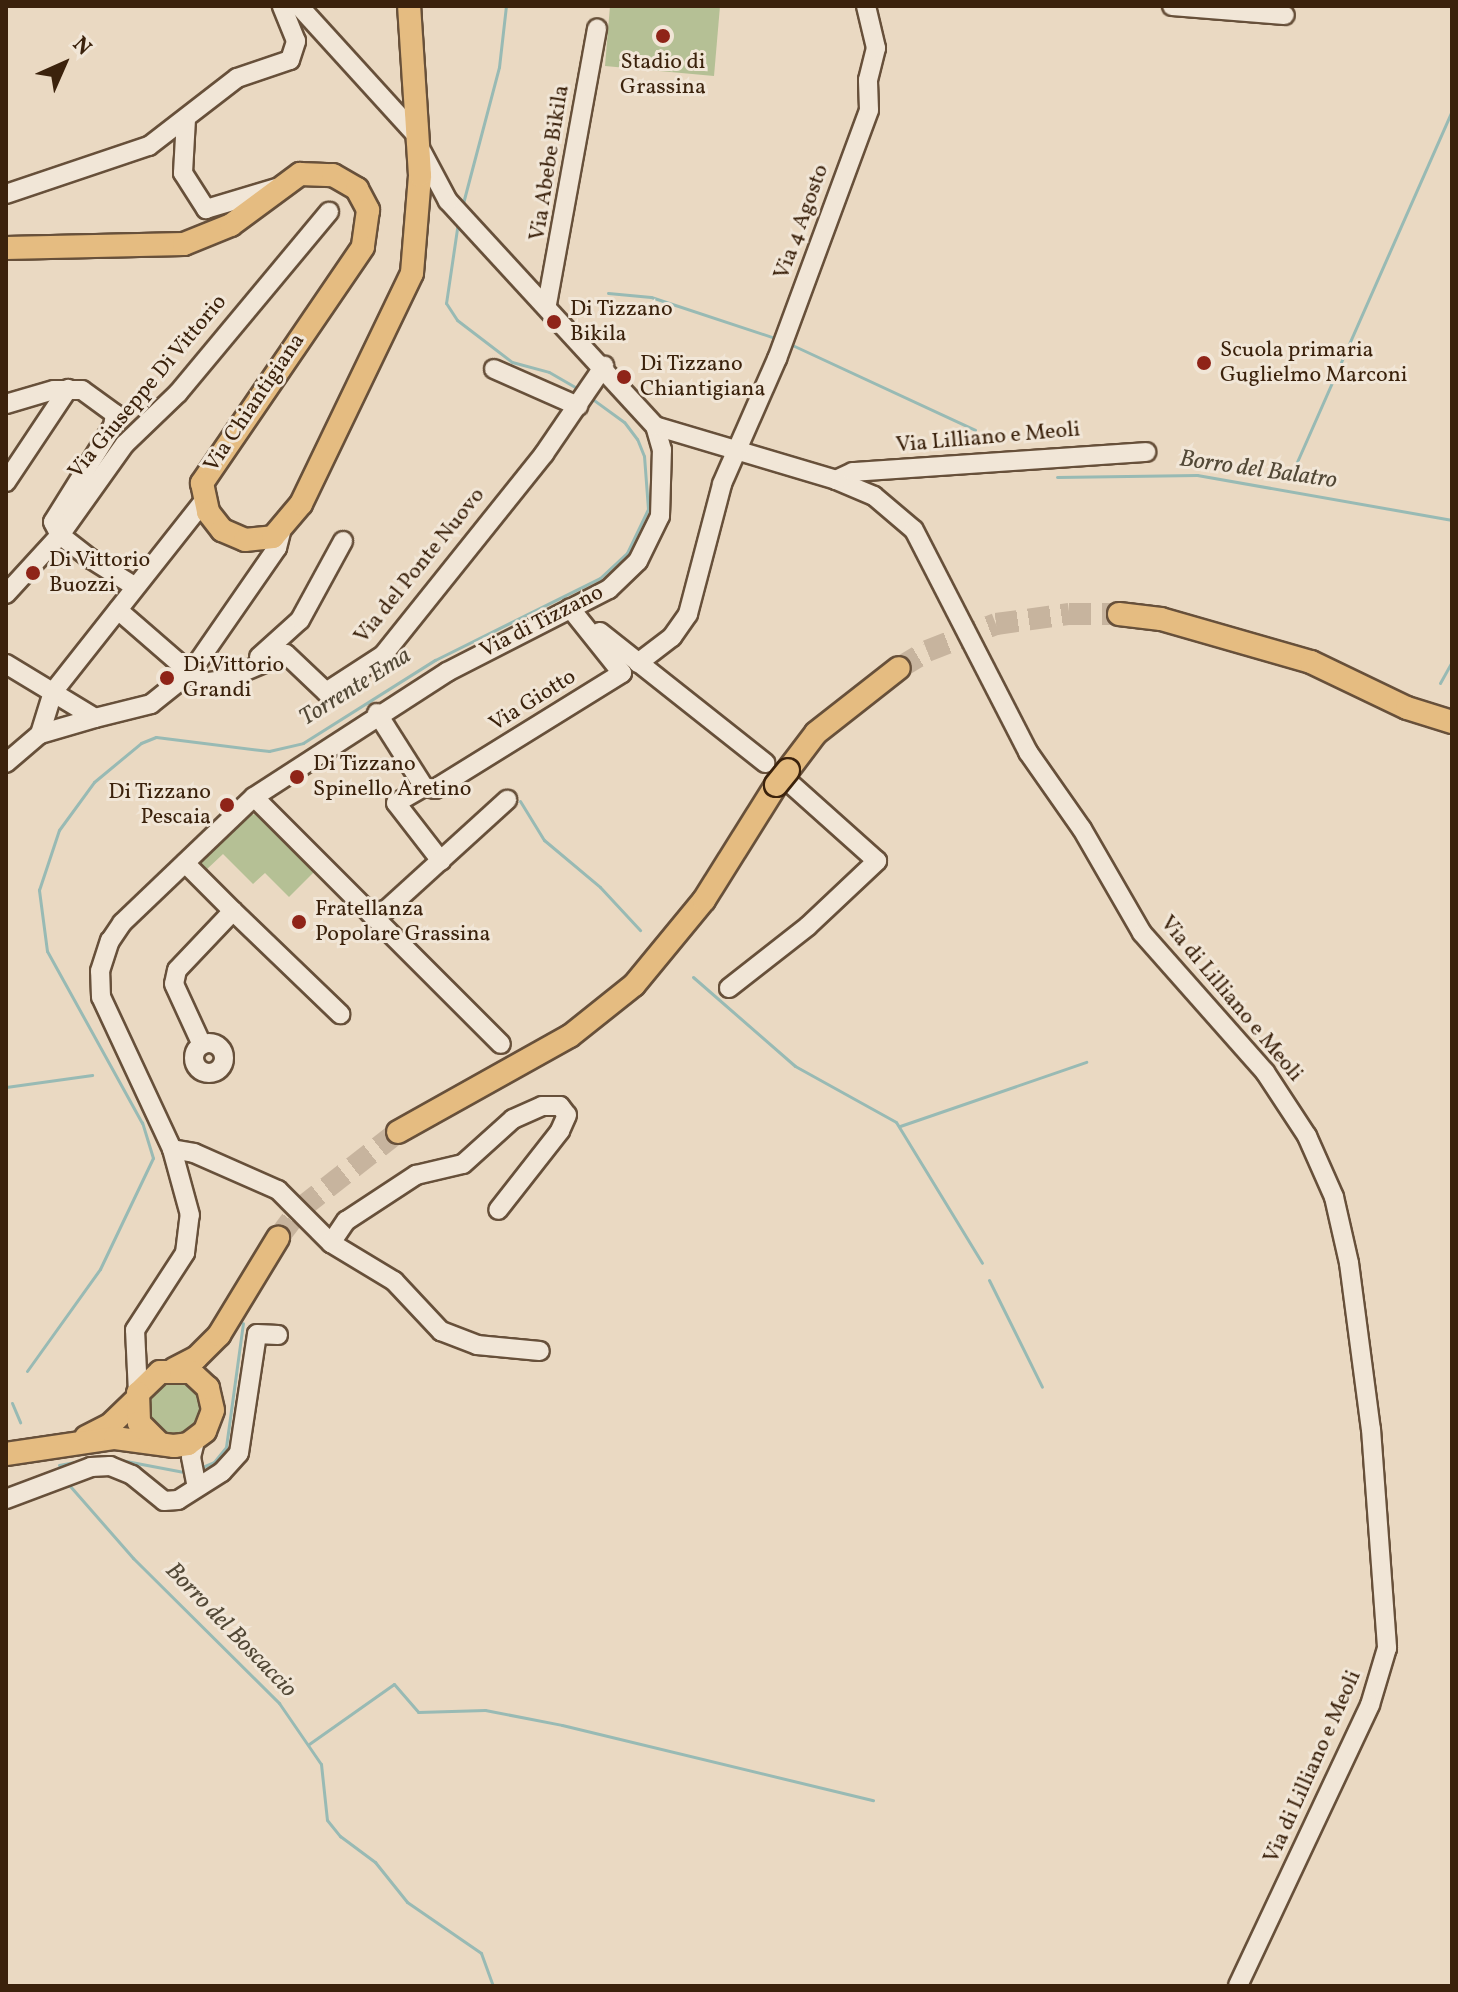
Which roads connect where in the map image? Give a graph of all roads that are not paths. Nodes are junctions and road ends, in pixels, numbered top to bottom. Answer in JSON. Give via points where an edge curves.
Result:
{"nodes":[{"id":1,"x":282,"y":6,"type":"edge"},
{"id":2,"x":299,"y":6,"type":"edge"},
{"id":3,"x":409,"y":6,"type":"edge"},
{"id":4,"x":866,"y":6,"type":"edge"},
{"id":5,"x":1172,"y":6,"type":"edge"},
{"id":6,"x":1285,"y":15,"type":"dead end"},
{"id":7,"x":597,"y":28,"type":"dead end"},
{"id":8,"x":186,"y":119,"type":"junction"},
{"id":9,"x":419,"y":142,"type":"junction"},
{"id":10,"x":276,"y":188,"type":"junction"},
{"id":11,"x":6,"y":194,"type":"edge"},
{"id":12,"x":329,"y":212,"type":"dead end"},
{"id":13,"x":6,"y":248,"type":"edge"},
{"id":14,"x":547,"y":304,"type":"junction"},
{"id":15,"x":604,"y":366,"type":"junction"},
{"id":16,"x":494,"y":369,"type":"dead end"},
{"id":17,"x":68,"y":389,"type":"junction"},
{"id":18,"x":6,"y":404,"type":"edge"},
{"id":19,"x":579,"y":404,"type":"junction"},
{"id":20,"x":655,"y":426,"type":"junction"},
{"id":21,"x":741,"y":448,"type":"junction"},
{"id":22,"x":1146,"y":452,"type":"dead end"},
{"id":23,"x":836,"y":480,"type":"junction"},
{"id":24,"x":6,"y":482,"type":"edge"},
{"id":25,"x":204,"y":501,"type":"junction"},
{"id":26,"x":281,"y":532,"type":"junction"},
{"id":27,"x":60,"y":535,"type":"junction"},
{"id":28,"x":343,"y":541,"type":"dead end"},
{"id":29,"x":134,"y":586,"type":"junction"},
{"id":30,"x":6,"y":594,"type":"edge"},
{"id":31,"x":118,"y":610,"type":"junction"},
{"id":32,"x":575,"y":611,"type":"junction"},
{"id":33,"x":1119,"y":614,"type":"tunnel mouth"},
{"id":34,"x":638,"y":663,"type":"junction"},
{"id":35,"x":6,"y":664,"type":"edge"},
{"id":36,"x":899,"y":668,"type":"tunnel mouth"},
{"id":37,"x":245,"y":670,"type":"junction"},
{"id":38,"x":191,"y":672,"type":"junction"},
{"id":39,"x":53,"y":692,"type":"junction"},
{"id":40,"x":377,"y":713,"type":"junction"},
{"id":41,"x":95,"y":718,"type":"junction"},
{"id":42,"x":1452,"y":722,"type":"edge"},
{"id":43,"x":40,"y":734,"type":"junction"},
{"id":44,"x":6,"y":763,"type":"edge"},
{"id":45,"x":765,"y":763,"type":"dead end"},
{"id":46,"x":785,"y":780,"type":"junction"},
{"id":47,"x":424,"y":787,"type":"junction"},
{"id":48,"x":254,"y":797,"type":"junction"},
{"id":49,"x":507,"y":800,"type":"dead end"},
{"id":50,"x":441,"y":861,"type":"junction"},
{"id":51,"x":185,"y":863,"type":"junction"},
{"id":52,"x":233,"y":911,"type":"junction"},
{"id":53,"x":379,"y":916,"type":"junction"},
{"id":54,"x":729,"y":988,"type":"dead end"},
{"id":55,"x":340,"y":1014,"type":"dead end"},
{"id":56,"x":501,"y":1044,"type":"dead end"},
{"id":57,"x":202,"y":1045,"type":"dead end"},
{"id":58,"x":398,"y":1132,"type":"tunnel mouth"},
{"id":59,"x":172,"y":1149,"type":"junction"},
{"id":60,"x":498,"y":1210,"type":"dead end"},
{"id":61,"x":278,"y":1238,"type":"tunnel mouth"},
{"id":62,"x":331,"y":1243,"type":"junction"},
{"id":63,"x":231,"y":1318,"type":"junction"},
{"id":64,"x":278,"y":1335,"type":"dead end"},
{"id":65,"x":136,"y":1339,"type":"junction"},
{"id":66,"x":540,"y":1351,"type":"dead end"},
{"id":67,"x":171,"y":1369,"type":"junction"},
{"id":68,"x":210,"y":1393,"type":"junction"},
{"id":69,"x":137,"y":1397,"type":"junction"},
{"id":70,"x":70,"y":1442,"type":"junction"},
{"id":71,"x":176,"y":1443,"type":"junction"},
{"id":72,"x":6,"y":1454,"type":"edge"},
{"id":73,"x":194,"y":1475,"type":"junction"},
{"id":74,"x":6,"y":1499,"type":"edge"},
{"id":75,"x":1238,"y":1986,"type":"edge"}],
"edges":[{"from":1,"to":8,"type":"street","via":[[296,41],[290,60],[237,78]]},
{"from":2,"to":9,"type":"street"},
{"from":3,"to":9,"type":"main road"},
{"from":4,"to":21,"type":"street","name":"Via 4 Agosto","via":[[876,48],[868,80],[869,110]]},
{"from":5,"to":6,"type":"street"},
{"from":7,"to":14,"type":"street","name":"Via Abebe Bikila"},
{"from":8,"to":10,"type":"street","via":[[183,173],[206,209]]},
{"from":8,"to":11,"type":"street","via":[[127,156]]},
{"from":9,"to":14,"type":"street","via":[[448,201]]},
{"from":9,"to":26,"type":"main road","via":[[420,219],[409,285],[301,504]]},
{"from":10,"to":13,"type":"main road","name":"Via Chiantigiana","via":[[231,225],[184,244]]},
{"from":10,"to":25,"type":"main road","name":"Via Chiantigiana","via":[[310,172],[342,179],[365,202],[367,237],[213,462],[202,483]]},
{"from":12,"to":27,"type":"street","name":"Via Giuseppe Di Vittorio","via":[[178,393],[125,444]]},
{"from":14,"to":15,"type":"street"},
{"from":15,"to":19,"type":"street","name":"Via del Ponte Nuovo"},
{"from":15,"to":20,"type":"street"},
{"from":16,"to":19,"type":"street"},
{"from":17,"to":18,"type":"street"},
{"from":17,"to":24,"type":"street"},
{"from":17,"to":27,"type":"street","via":[[82,390],[115,414],[113,426],[55,512],[53,522]]},
{"from":19,"to":37,"type":"street","name":"Via del Ponte Nuovo","via":[[383,655],[326,692],[286,654]]},
{"from":20,"to":21,"type":"street","name":"Via di Lilliano e Meoli"},
{"from":20,"to":32,"type":"street","name":"Via di Tizzano","via":[[664,492],[653,536],[638,561],[609,589]]},
{"from":21,"to":23,"type":"street","name":"Via di Lilliano e Meoli"},
{"from":21,"to":34,"type":"street","name":"Via 4 Agosto","via":[[722,484],[688,614],[672,637]]},
{"from":22,"to":23,"type":"street","name":"Via Lilliano e Meoli","via":[[853,472]]},
{"from":23,"to":75,"type":"street","name":"Via di Lilliano e Meoli","via":[[874,496],[914,530],[1028,752],[1082,829],[1142,933],[1281,1094],[1307,1136],[1340,1215],[1371,1429],[1387,1648],[1370,1705]]},
{"from":25,"to":26,"type":"main road","name":"Via Chiantigiana","via":[[213,521],[230,536],[264,540]]},
{"from":25,"to":29,"type":"street"},
{"from":26,"to":38,"type":"street","via":[[277,548]]},
{"from":27,"to":29,"type":"street"},
{"from":27,"to":30,"type":"street","name":"Via Giuseppe Di Vittorio"},
{"from":28,"to":37,"type":"street","via":[[300,620]]},
{"from":29,"to":31,"type":"street"},
{"from":31,"to":38,"type":"street"},
{"from":31,"to":39,"type":"street"},
{"from":32,"to":34,"type":"street"},
{"from":32,"to":40,"type":"street","name":"Via di Tizzano"},
{"from":32,"to":47,"type":"street","name":"Via Giotto","via":[[622,673],[435,789]]},
{"from":33,"to":42,"type":"main road","via":[[1161,619],[1296,657],[1407,708]]},
{"from":34,"to":45,"type":"street"},
{"from":35,"to":39,"type":"street"},
{"from":36,"to":46,"type":"main road","via":[[816,733]]},
{"from":37,"to":38,"type":"street","name":"Via del Ponte Nuovo","via":[[202,683]]},
{"from":38,"to":41,"type":"street","via":[[151,704]]},
{"from":39,"to":41,"type":"street"},
{"from":39,"to":43,"type":"street"},
{"from":40,"to":47,"type":"street"},
{"from":40,"to":48,"type":"street","name":"Via di Tizzano"},
{"from":41,"to":43,"type":"street"},
{"from":43,"to":44,"type":"street"},
{"from":46,"to":54,"type":"street","via":[[877,861],[808,926]]},
{"from":46,"to":58,"type":"main road","via":[[704,900],[634,985],[570,1036]]},
{"from":47,"to":50,"type":"street","name":"Via Giotto","via":[[396,803]]},
{"from":48,"to":51,"type":"street","name":"Via di Tizzano"},
{"from":48,"to":53,"type":"street"},
{"from":49,"to":50,"type":"street"},
{"from":50,"to":53,"type":"street"},
{"from":51,"to":52,"type":"street"},
{"from":51,"to":59,"type":"street","name":"Via di Tizzano","via":[[122,923],[100,971],[101,997]]},
{"from":52,"to":55,"type":"street"},
{"from":52,"to":57,"type":"street","via":[[177,970],[174,984]]},
{"from":53,"to":56,"type":"street"},
{"from":59,"to":62,"type":"street","via":[[194,1153],[278,1190]]},
{"from":59,"to":65,"type":"street","name":"Via di Tizzano","via":[[191,1229],[176,1269],[138,1320]]},
{"from":60,"to":62,"type":"street","via":[[560,1131],[567,1115],[560,1106],[542,1106],[513,1119],[463,1164],[416,1175],[346,1221]]},
{"from":61,"to":63,"type":"main road"},
{"from":62,"to":66,"type":"street","via":[[394,1281],[441,1331],[477,1345]]},
{"from":63,"to":67,"type":"main road","via":[[205,1351]]},
{"from":63,"to":68,"type":"main road","via":[[213,1367]]},
{"from":64,"to":73,"type":"street","via":[[257,1334],[239,1453],[222,1472]]},
{"from":65,"to":67,"type":"street","via":[[148,1363]]},
{"from":65,"to":69,"type":"street","name":"Via di Tizzano"},
{"from":67,"to":68,"type":"main road","via":[[198,1377]]},
{"from":67,"to":69,"type":"main road","via":[[153,1375]]},
{"from":68,"to":71,"type":"main road","via":[[212,1418]]},
{"from":69,"to":70,"type":"main road","via":[[110,1425]]},
{"from":69,"to":71,"type":"main road","name":"Via di Tizzano","via":[[139,1423]]},
{"from":70,"to":71,"type":"main road","via":[[115,1438]]},
{"from":70,"to":72,"type":"main road"},
{"from":71,"to":73,"type":"street","name":"Via di Tizzano"},
{"from":73,"to":74,"type":"street","via":[[178,1500],[164,1501],[123,1469],[91,1467]]}]}
